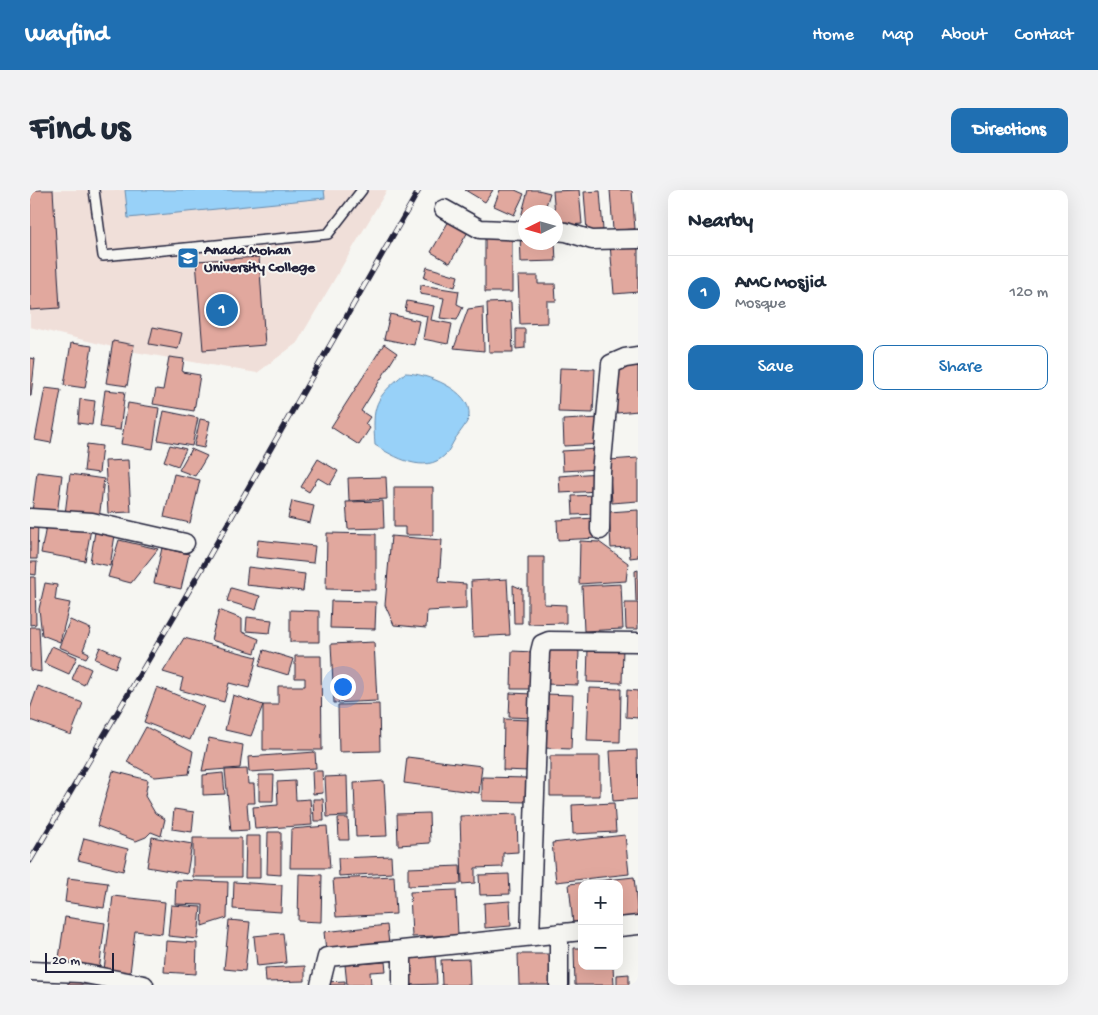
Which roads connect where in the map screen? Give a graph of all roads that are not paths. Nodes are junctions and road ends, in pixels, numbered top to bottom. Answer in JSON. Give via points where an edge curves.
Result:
{"nodes":[{"id":1,"x":94,"y":190,"type":"edge"},
{"id":2,"x":362,"y":190,"type":"edge"},
{"id":3,"x":444,"y":208,"type":"dead end"},
{"id":4,"x":518,"y":230,"type":"edge"},
{"id":5,"x":563,"y":232,"type":"edge"},
{"id":6,"x":638,"y":239,"type":"edge"},
{"id":7,"x":638,"y":356,"type":"edge"},
{"id":8,"x":30,"y":518,"type":"edge"},
{"id":9,"x":600,"y":530,"type":"dead end"},
{"id":10,"x":185,"y":542,"type":"dead end"},
{"id":11,"x":638,"y":642,"type":"edge"},
{"id":12,"x":638,"y":925,"type":"edge"},
{"id":13,"x":623,"y":927,"type":"edge"},
{"id":14,"x":578,"y":931,"type":"edge"},
{"id":15,"x":559,"y":933,"type":"junction"},
{"id":16,"x":530,"y":936,"type":"junction"},
{"id":17,"x":402,"y":950,"type":"junction"},
{"id":18,"x":30,"y":971,"type":"edge"},
{"id":19,"x":144,"y":985,"type":"edge"},
{"id":20,"x":320,"y":985,"type":"edge"},
{"id":21,"x":402,"y":985,"type":"edge"},
{"id":22,"x":559,"y":985,"type":"edge"}],
"edges":[{"from":1,"to":2,"type":"lane","via":[[103,256],[328,234]]},
{"from":3,"to":4,"type":"street","via":[[480,229]]},
{"from":5,"to":6,"type":"street","via":[[592,240]]},
{"from":7,"to":9,"type":"street","via":[[612,364],[601,472]]},
{"from":8,"to":10,"type":"street","via":[[92,522]]},
{"from":11,"to":16,"type":"street","via":[[549,641],[542,644]]},
{"from":12,"to":13,"type":"street"},
{"from":14,"to":15,"type":"street"},
{"from":15,"to":16,"type":"street"},
{"from":15,"to":22,"type":"street"},
{"from":16,"to":17,"type":"street"},
{"from":17,"to":20,"type":"street","via":[[327,957]]},
{"from":17,"to":21,"type":"street"},
{"from":18,"to":19,"type":"street","via":[[80,973]]}]}
